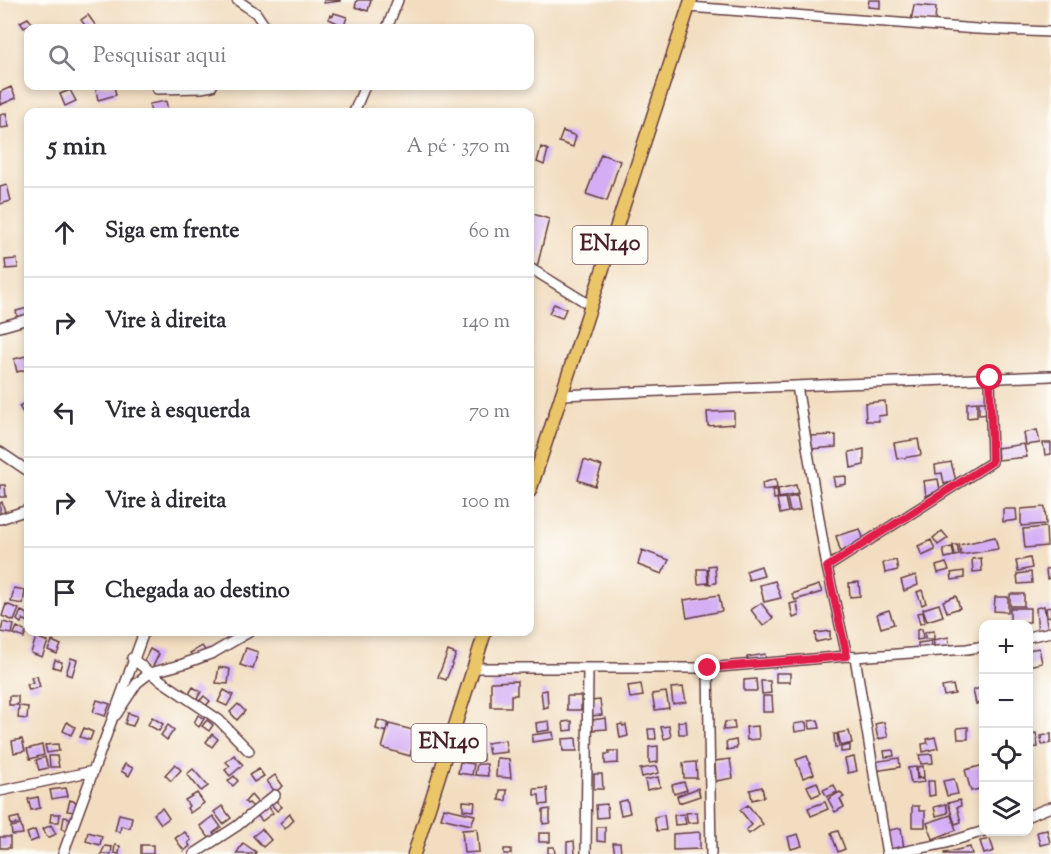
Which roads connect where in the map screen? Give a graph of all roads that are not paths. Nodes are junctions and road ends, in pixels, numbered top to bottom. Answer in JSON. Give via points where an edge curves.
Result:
{"nodes":[{"id":1,"x":237,"y":0,"type":"edge"},
{"id":2,"x":398,"y":0,"type":"edge"},
{"id":3,"x":690,"y":3,"type":"edge"},
{"id":4,"x":263,"y":24,"type":"edge"},
{"id":5,"x":389,"y":24,"type":"edge"},
{"id":6,"x":1051,"y":32,"type":"edge"},
{"id":7,"x":363,"y":90,"type":"edge"},
{"id":8,"x":356,"y":108,"type":"edge"},
{"id":9,"x":534,"y":270,"type":"edge"},
{"id":10,"x":590,"y":305,"type":"junction"},
{"id":11,"x":24,"y":320,"type":"edge"},
{"id":12,"x":0,"y":327,"type":"edge"},
{"id":13,"x":1051,"y":376,"type":"edge"},
{"id":14,"x":990,"y":378,"type":"junction"},
{"id":15,"x":797,"y":386,"type":"junction"},
{"id":16,"x":560,"y":395,"type":"junction"},
{"id":17,"x":0,"y":452,"type":"edge"},
{"id":18,"x":24,"y":468,"type":"edge"},
{"id":19,"x":534,"y":478,"type":"edge"},
{"id":20,"x":24,"y":511,"type":"edge"},
{"id":21,"x":0,"y":519,"type":"edge"},
{"id":22,"x":827,"y":567,"type":"junction"},
{"id":23,"x":1051,"y":632,"type":"edge"},
{"id":24,"x":142,"y":636,"type":"edge"},
{"id":25,"x":242,"y":636,"type":"edge"},
{"id":26,"x":484,"y":636,"type":"edge"},
{"id":27,"x":1033,"y":636,"type":"edge"},
{"id":28,"x":979,"y":647,"type":"edge"},
{"id":29,"x":851,"y":657,"type":"junction"},
{"id":30,"x":132,"y":658,"type":"junction"},
{"id":31,"x":473,"y":668,"type":"junction"},
{"id":32,"x":708,"y":668,"type":"junction"},
{"id":33,"x":588,"y":669,"type":"junction"},
{"id":34,"x":150,"y":673,"type":"junction"},
{"id":35,"x":110,"y":723,"type":"junction"},
{"id":36,"x":249,"y":751,"type":"dead end"},
{"id":37,"x":93,"y":771,"type":"junction"},
{"id":38,"x":0,"y":792,"type":"edge"},
{"id":39,"x":275,"y":795,"type":"dead end"},
{"id":40,"x":1051,"y":807,"type":"edge"},
{"id":41,"x":1033,"y":814,"type":"edge"},
{"id":42,"x":979,"y":833,"type":"edge"},
{"id":43,"x":63,"y":854,"type":"edge"},
{"id":44,"x":194,"y":854,"type":"edge"},
{"id":45,"x":414,"y":854,"type":"edge"},
{"id":46,"x":586,"y":854,"type":"edge"},
{"id":47,"x":711,"y":854,"type":"edge"},
{"id":48,"x":887,"y":854,"type":"edge"},
{"id":49,"x":892,"y":854,"type":"edge"}],
"edges":[{"from":1,"to":4,"type":"street"},
{"from":2,"to":5,"type":"street"},
{"from":3,"to":6,"type":"street"},
{"from":3,"to":10,"type":"main road","number":"EN140"},
{"from":7,"to":8,"type":"street"},
{"from":9,"to":10,"type":"street"},
{"from":10,"to":16,"type":"main road","number":"EN140"},
{"from":11,"to":12,"type":"street"},
{"from":13,"to":14,"type":"street"},
{"from":14,"to":15,"type":"street"},
{"from":14,"to":22,"type":"street","via":[[992,462]]},
{"from":15,"to":16,"type":"street"},
{"from":15,"to":22,"type":"street"},
{"from":16,"to":19,"type":"main road","number":"EN140"},
{"from":17,"to":18,"type":"street"},
{"from":20,"to":21,"type":"street"},
{"from":22,"to":29,"type":"street"},
{"from":23,"to":27,"type":"street"},
{"from":24,"to":30,"type":"street"},
{"from":25,"to":34,"type":"street","via":[[213,653]]},
{"from":26,"to":31,"type":"main road","number":"EN140"},
{"from":28,"to":29,"type":"street"},
{"from":29,"to":32,"type":"street"},
{"from":29,"to":48,"type":"street"},
{"from":30,"to":34,"type":"street"},
{"from":30,"to":35,"type":"street"},
{"from":31,"to":33,"type":"street"},
{"from":31,"to":45,"type":"main road","number":"EN140"},
{"from":32,"to":33,"type":"street"},
{"from":32,"to":47,"type":"street"},
{"from":33,"to":46,"type":"street"},
{"from":34,"to":35,"type":"street","via":[[137,683]]},
{"from":34,"to":36,"type":"street","via":[[219,720]]},
{"from":35,"to":37,"type":"street"},
{"from":37,"to":38,"type":"street"},
{"from":37,"to":43,"type":"street"},
{"from":39,"to":44,"type":"street"},
{"from":40,"to":41,"type":"street"},
{"from":42,"to":49,"type":"street"}]}
